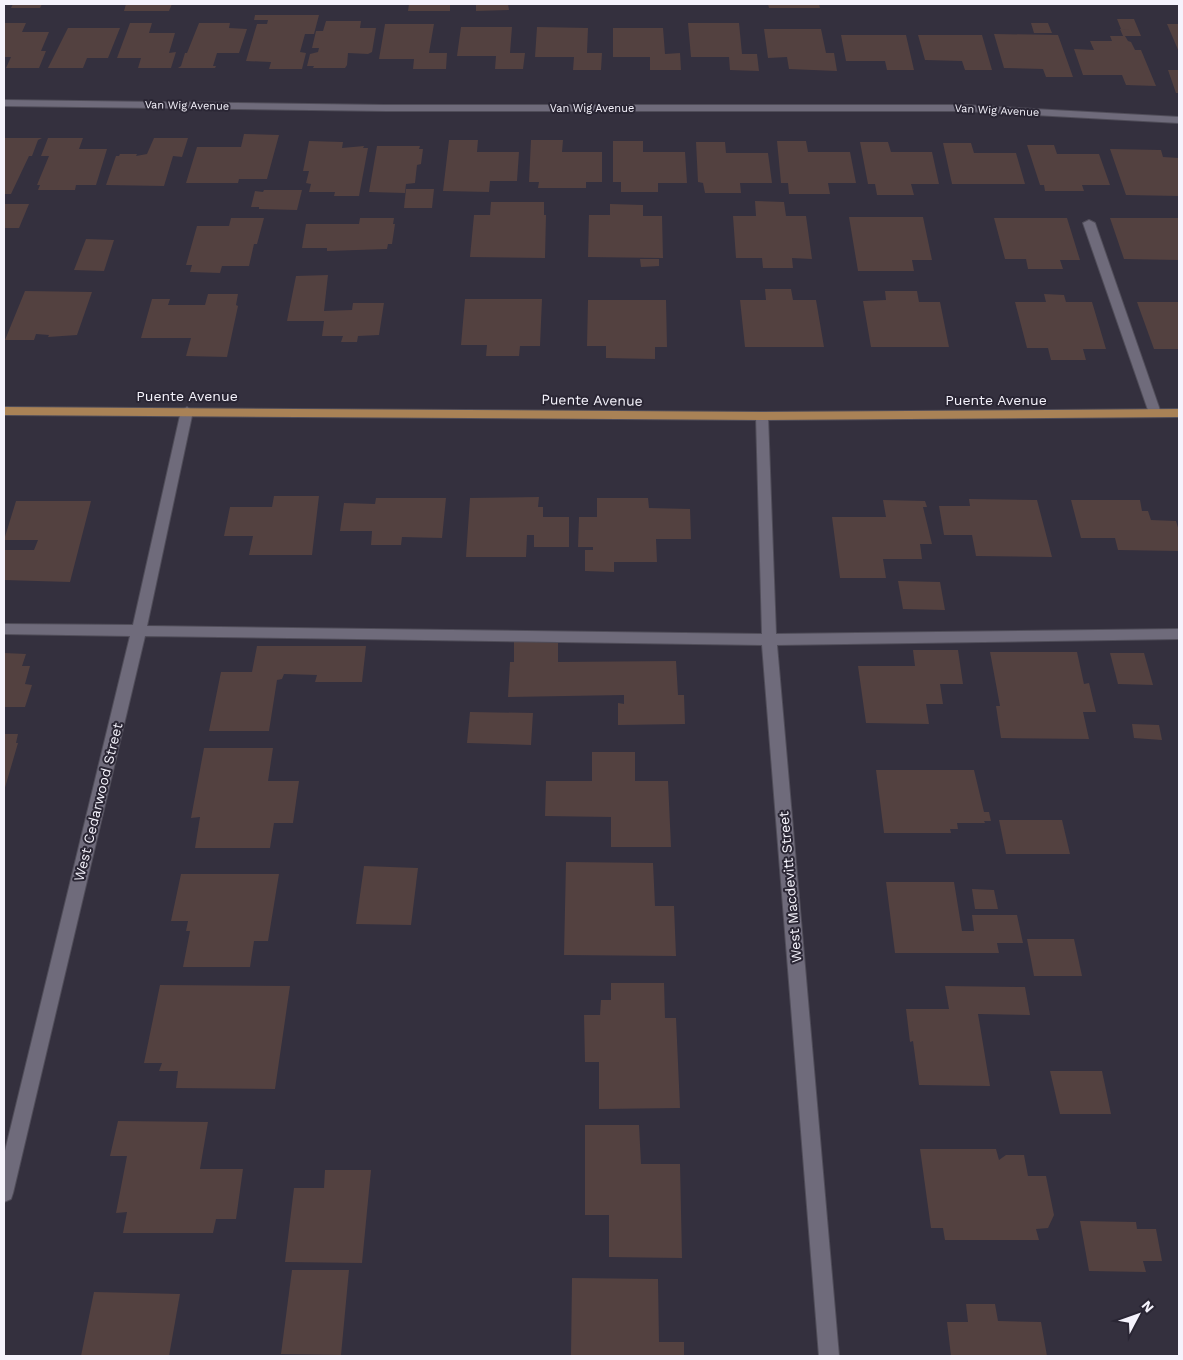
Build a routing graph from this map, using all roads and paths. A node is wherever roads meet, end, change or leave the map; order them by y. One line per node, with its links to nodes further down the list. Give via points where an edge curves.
1 (4, 103): 2 (street, Van Wig Avenue, via 385,108 964,108)
2 (1179, 120)
3 (1089, 223): 6 (street)
4 (4, 411): 5 (main road, Puente Avenue)
5 (187, 411): 8 (main road, Puente Avenue); 10 (street, West Cedarwood Street)
6 (1155, 413): 7 (main road, Puente Avenue); 8 (main road, Puente Avenue)
7 (1179, 413)
8 (762, 416): 12 (street, West Macdevitt Street)
9 (4, 629): 10 (street)
10 (139, 632): 12 (street); 13 (street, West Cedarwood Street)
11 (1179, 634): 12 (street)
12 (769, 640): 14 (street, West Macdevitt Street)
13 (4, 1193)
14 (829, 1356)

